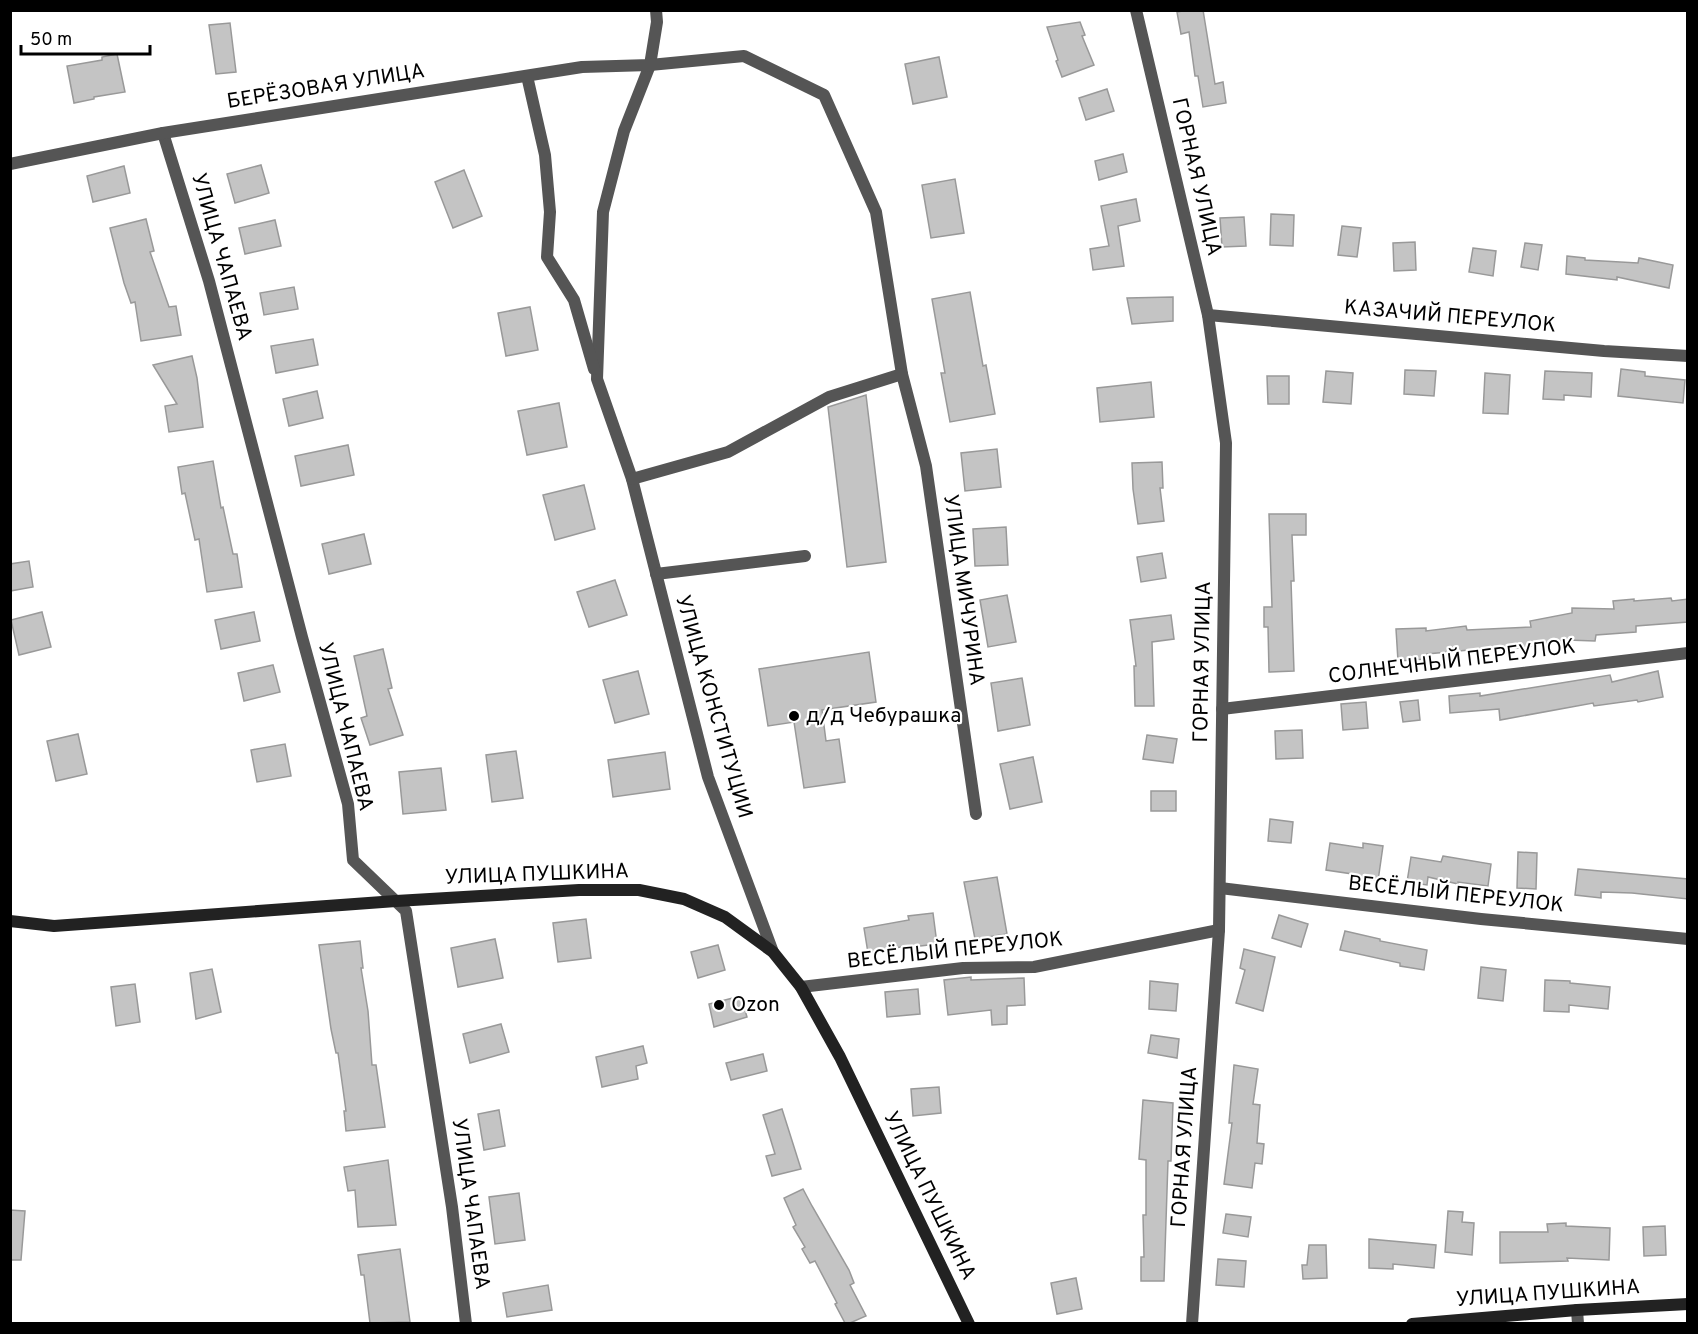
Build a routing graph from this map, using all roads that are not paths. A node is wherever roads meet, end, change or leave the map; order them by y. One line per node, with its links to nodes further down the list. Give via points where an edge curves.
1 (656, 10): 3 (street)
2 (1136, 10): 7 (street, ГОРНАЯ УЛИЦА)
3 (650, 65): 4 (street, БЕРЁЗОВАЯ УЛИЦА, via 582,67); 9 (street, УЛИЦА МИЧУРИНА, via 744,56 824,95 876,212); 10 (street, УЛИЦА КОНСТИТУЦИИ, via 624,131 603,212)
4 (527, 76): 5 (street, БЕРЁЗОВАЯ УЛИЦА); 10 (street, via 545,155 550,212 547,257 574,300)
5 (163, 133): 6 (street, БЕРЁЗОВАЯ УЛИЦА); 18 (street, УЛИЦА ЧАПАЕВА, via 209,281 348,804 353,860)
6 (10, 164)
7 (1208, 315): 8 (street, КАЗАЧИЙ ПЕРЕУЛОК); 15 (street, ГОРНАЯ УЛИЦА, via 1226,443)
8 (1688, 356)
9 (902, 374): 11 (street, via 829,397 728,452); 16 (street, УЛИЦА МИЧУРИНА, via 926,466)
10 (597, 379): 11 (street, УЛИЦА КОНСТИТУЦИИ)
11 (632, 479): 13 (street, УЛИЦА КОНСТИТУЦИИ)
12 (805, 556): 13 (street, УЛИЦА КОНСТИТУЦИИ)
13 (656, 574): 22 (street, УЛИЦА КОНСТИТУЦИИ, via 708,777)
14 (1688, 653): 15 (street, СОЛНЕЧНЫЙ ПЕРЕУЛОК)
15 (1222, 709): 17 (street, ГОРНАЯ УЛИЦА)
16 (976, 814)
17 (1220, 888): 20 (street, ГОРНАЯ УЛИЦА); 21 (street, ВЕСЁЛЫЙ ПЕРЕУЛОК)
18 (396, 901): 19 (main road, УЛИЦА ПУШКИНА, via 54,926); 22 (main road, УЛИЦА ПУШКИНА, via 639,890 684,898 725,917); 26 (street, УЛИЦА ЧАПАЕВА, via 406,911)
19 (10, 921)
20 (1219, 930): 23 (street, ВЕСЁЛЫЙ ПЕРЕУЛОК, via 1034,967 963,968); 28 (street, ГОРНАЯ УЛИЦА)
21 (1688, 939)
22 (773, 952): 23 (main road, УЛИЦА ПУШКИНА)
23 (801, 987): 27 (main road, УЛИЦА ПУШКИНА, via 840,1057)
24 (1688, 1304): 25 (main road, УЛИЦА ПУШКИНА)
25 (1577, 1310): 30 (main road, УЛИЦА ПУШКИНА); 31 (street)
26 (466, 1323)
27 (969, 1323)
28 (1192, 1323)
29 (1412, 1323): 30 (main road, УЛИЦА ПУШКИНА)
30 (1427, 1323)
31 (1578, 1323)

